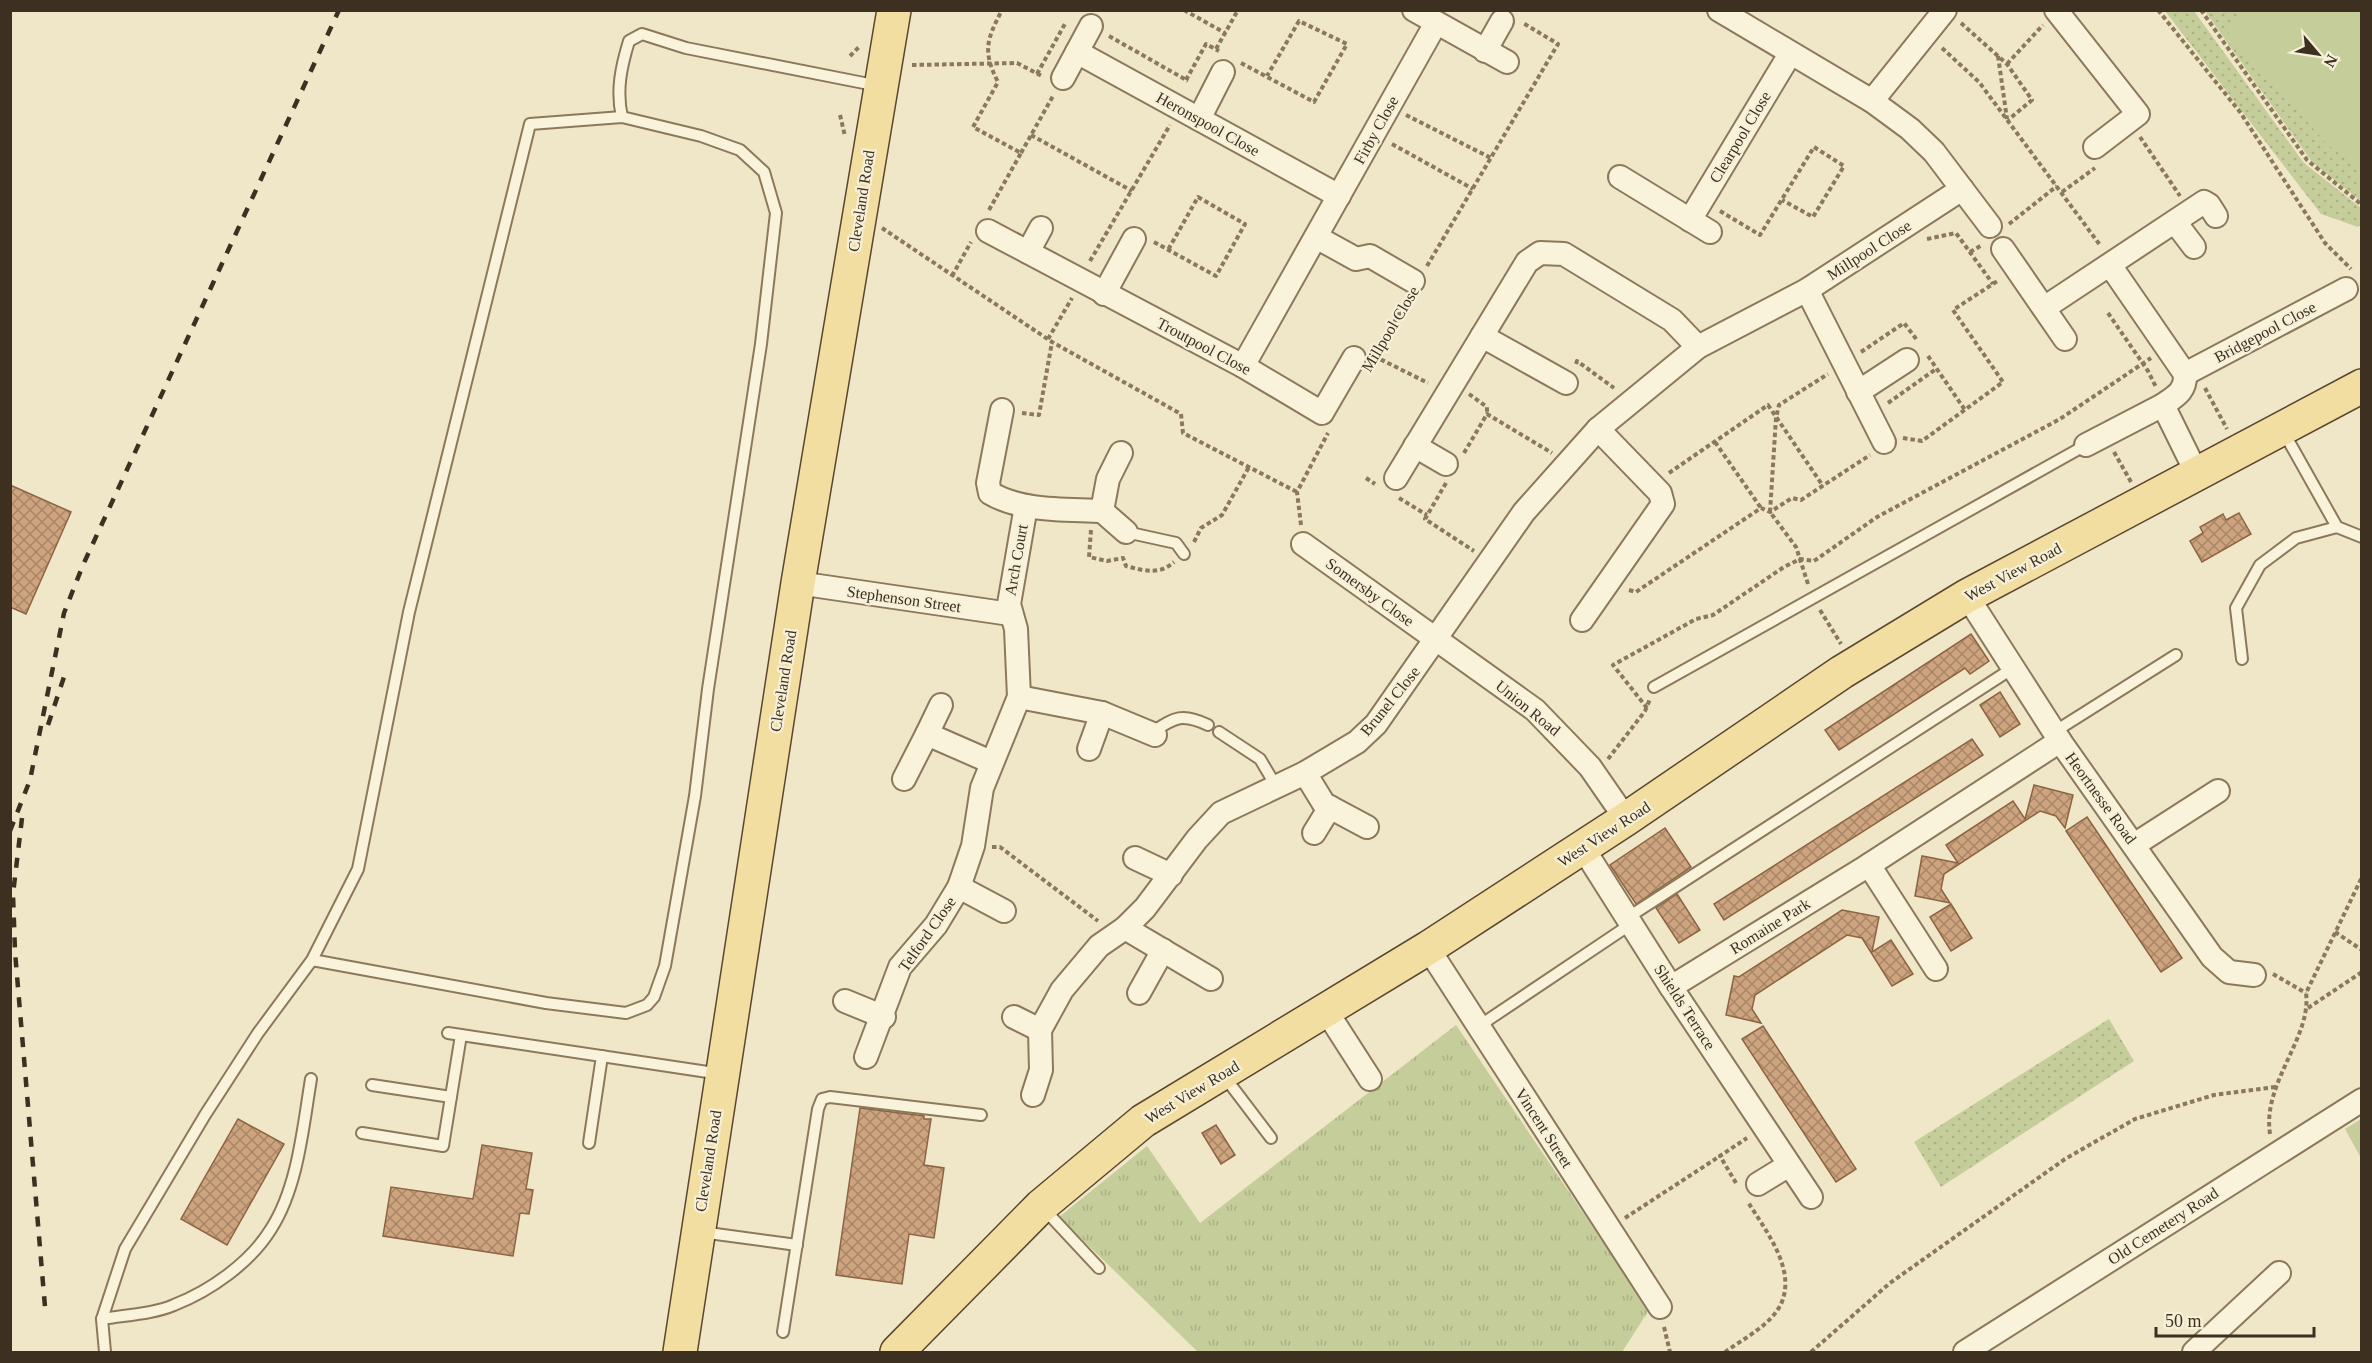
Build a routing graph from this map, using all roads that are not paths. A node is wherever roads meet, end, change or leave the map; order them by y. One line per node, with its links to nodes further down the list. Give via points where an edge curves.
1 (894, 10): 14 (main road, Cleveland Road)
2 (1414, 10): 7 (street)
3 (1719, 10): 11 (street)
4 (2056, 11): 19 (street, via 2138,114)
5 (1950, 14): 16 (street, via 1927,34)
6 (1502, 21): 9 (street)
7 (1436, 23): 9 (street); 22 (street, Firby Close)
8 (1099, 30): 10 (street)
9 (1485, 51): 13 (street)
10 (1077, 52): 15 (street); 17 (street, Heronspool Close)
11 (1790, 54): 16 (street); 25 (street, Clearpool Close)
12 (1229, 62): 17 (street, via 1211,94)
13 (1507, 62)
14 (892, 76): 18 (lane, via 828,78 686,48 642,34 629,41 624,57 617,96); 67 (main road, Cleveland Road)
15 (1060, 81)
16 (1872, 101): 21 (street, via 1934,152)
17 (1189, 114): 22 (street, Heronspool Close)
18 (622, 117): 105 (lane, via 530,124 409,612 358,869); 105 (lane, via 740,150 764,172 776,213 761,344 695,796 665,966 654,997 648,1005 626,1012 546,1003)
19 (2095, 147)
20 (1620, 177): 25 (street)
21 (1962, 189): 36 (street, Millpool Close); 38 (street)
22 (1339, 196): 30 (street, Firby Close)
23 (2183, 216): 24 (street, via 2204,202); 31 (street); 33 (street)
24 (2216, 216)
25 (1690, 220): 28 (street)
26 (983, 228): 32 (street, Troutpool Close)
27 (1041, 228): 32 (street)
28 (1710, 232)
29 (1135, 234): 37 (street)
30 (1316, 237): 34 (street, via 1356,259 1370,256); 44 (street, Firby Close)
31 (2193, 248)
32 (1028, 252): 37 (street, Troutpool Close)
33 (2110, 265): 38 (street); 45 (street, via 2166,347)
34 (1416, 282)
35 (2351, 283): 45 (street, Bridgepool Close)
36 (1807, 290): 41 (street, Millpool Close); 48 (street)
37 (1104, 294): 44 (street, Troutpool Close)
38 (2044, 309): 40 (street)
39 (1482, 336): 41 (street, via 1527,262 1551,251 1564,254 1672,320); 46 (street); 55 (street)
40 (2065, 339)
41 (1698, 346): 52 (street, Millpool Close)
42 (1365, 359): 44 (street, Troutpool Close, via 1322,413)
43 (1907, 360): 48 (street)
44 (1243, 366)
45 (2194, 379): 49 (street)
46 (1566, 383)
47 (2361, 386): 51 (main road, West View Road)
48 (1858, 392): 53 (street)
49 (2163, 405): 54 (street); 58 (street)
50 (1002, 410): 60 (street, Arch Court, via 988,483 990,492)
51 (2282, 428): 58 (main road, West View Road); 62 (lane)
52 (1598, 429): 70 (street, via 1660,493 1663,504); 71 (street, Millpool Close, via 1524,512)
53 (1884, 442)
54 (2086, 445): 75 (lane)
55 (1415, 446): 57 (street); 59 (street)
56 (1121, 453): 61 (street, via 1108,479)
57 (1451, 468)
58 (2198, 474): 68 (main road, West View Road)
59 (1396, 478)
60 (1026, 506): 61 (street, Arch Court); 69 (street, Arch Court)
61 (1102, 511): 63 (street)
62 (2337, 527): 65 (lane); 73 (lane, via 2296,538 2260,566 2236,608)
63 (1126, 532): 66 (lane, via 1176,543)
64 (1304, 536): 71 (street, Somersby Close)
65 (2361, 537)
66 (1184, 554)
67 (798, 583): 69 (street, Stephenson Street); 122 (main road, Cleveland Road)
68 (1967, 596): 74 (street, Heortnesse Road); 91 (main road, West View Road, via 1854,665)
69 (1010, 614): 76 (street, Telford Close, via 1016,628)
70 (1582, 620)
71 (1437, 640): 86 (street, Brunel Close, via 1376,724 1357,742); 91 (street, Union Road, via 1535,710 1593,770)
72 (2176, 655): 83 (lane)
73 (2242, 659)
74 (2013, 668): 83 (street, Heortnesse Road); 101 (lane)
75 (1654, 687)
76 (1019, 697): 78 (street); 85 (street, Telford Close)
77 (941, 705): 81 (street)
78 (1102, 713): 82 (street); 84 (street)
79 (1208, 725): 82 (lane, via 1192,717 1174,718)
80 (1219, 732): 88 (lane, via 1260,759)
81 (927, 734): 85 (street); 87 (street)
82 (1152, 734)
83 (2057, 736): 94 (street, Heortnesse Road); 97 (street, Romaine Park)
84 (1089, 749)
85 (991, 762): 99 (street, Telford Close)
86 (1305, 773): 88 (street, Brunel Close); 90 (street, via 1317,795)
87 (904, 779)
88 (1276, 786): 98 (street, Brunel Close, via 1221,813)
89 (2218, 791): 94 (street)
90 (1330, 807): 92 (street); 93 (street)
91 (1626, 819): 95 (main road, West View Road)
92 (1367, 827)
93 (1314, 833)
94 (2134, 844): 107 (street, Heortnesse Road, via 2212,957 2229,972)
95 (1583, 848): 101 (street, Shields Terrace); 103 (main road, West View Road)
96 (1135, 858): 98 (street)
97 (1869, 865): 106 (street); 109 (street, Romaine Park)
98 (1171, 875): 102 (street, Brunel Close)
99 (960, 887): 100 (street, Telford Close); 113 (street, Telford Close, via 936,925 900,967)
100 (1004, 911)
101 (1629, 921): 109 (street, Shields Terrace); 115 (lane)
102 (1125, 927): 104 (street); 116 (street, Brunel Close, via 1099,946 1080,968 1062,990)
103 (1428, 948): 112 (main road, West View Road); 115 (street, Vincent Street)
104 (1164, 951): 108 (street); 110 (street)
105 (312, 960): 142 (lane, via 258,1033 125,1249)
106 (1936, 969)
107 (2254, 975)
108 (1211, 979)
109 (1671, 987): 133 (street, Shields Terrace)
110 (1139, 993)
111 (845, 1001): 113 (street)
112 (1327, 1012): 121 (main road, West View Road); 124 (street)
113 (884, 1017): 120 (street, Telford Close)
114 (1014, 1017): 116 (street)
115 (1479, 1026): 141 (street, Vincent Street)
116 (1040, 1030): 126 (street, via 1041,1070)
117 (448, 1033): 118 (lane)
118 (461, 1035): 119 (lane); 127 (lane)
119 (602, 1056): 122 (lane); 132 (lane)
120 (867, 1058)
121 (1222, 1072): 131 (lane); 136 (main road, West View Road, via 1143,1121)
122 (722, 1074): 137 (main road, Cleveland Road)
123 (311, 1079): 142 (lane, via 290,1185 271,1229 259,1244 224,1278 173,1306)
124 (1370, 1079)
125 (372, 1085): 127 (lane)
126 (1033, 1095)
127 (451, 1097): 130 (lane, via 443,1146)
128 (2361, 1100): 147 (street, Old Cemetery Road)
129 (981, 1115): 138 (lane, via 822,1099)
130 (362, 1133)
131 (1272, 1138)
132 (590, 1143)
133 (1789, 1165): 134 (street); 135 (street, Shields Terrace)
134 (1747, 1189)
135 (1811, 1197)
136 (1041, 1206): 139 (lane); 146 (main road, West View Road)
137 (697, 1231): 138 (lane); 145 (main road, Cleveland Road)
138 (797, 1245): 143 (lane)
139 (1099, 1268)
140 (2279, 1273): 148 (street)
141 (1660, 1307)
142 (102, 1319): 144 (lane)
143 (783, 1332)
144 (105, 1353)
145 (680, 1353)
146 (897, 1353)
147 (1965, 1353)
148 (2194, 1353)

